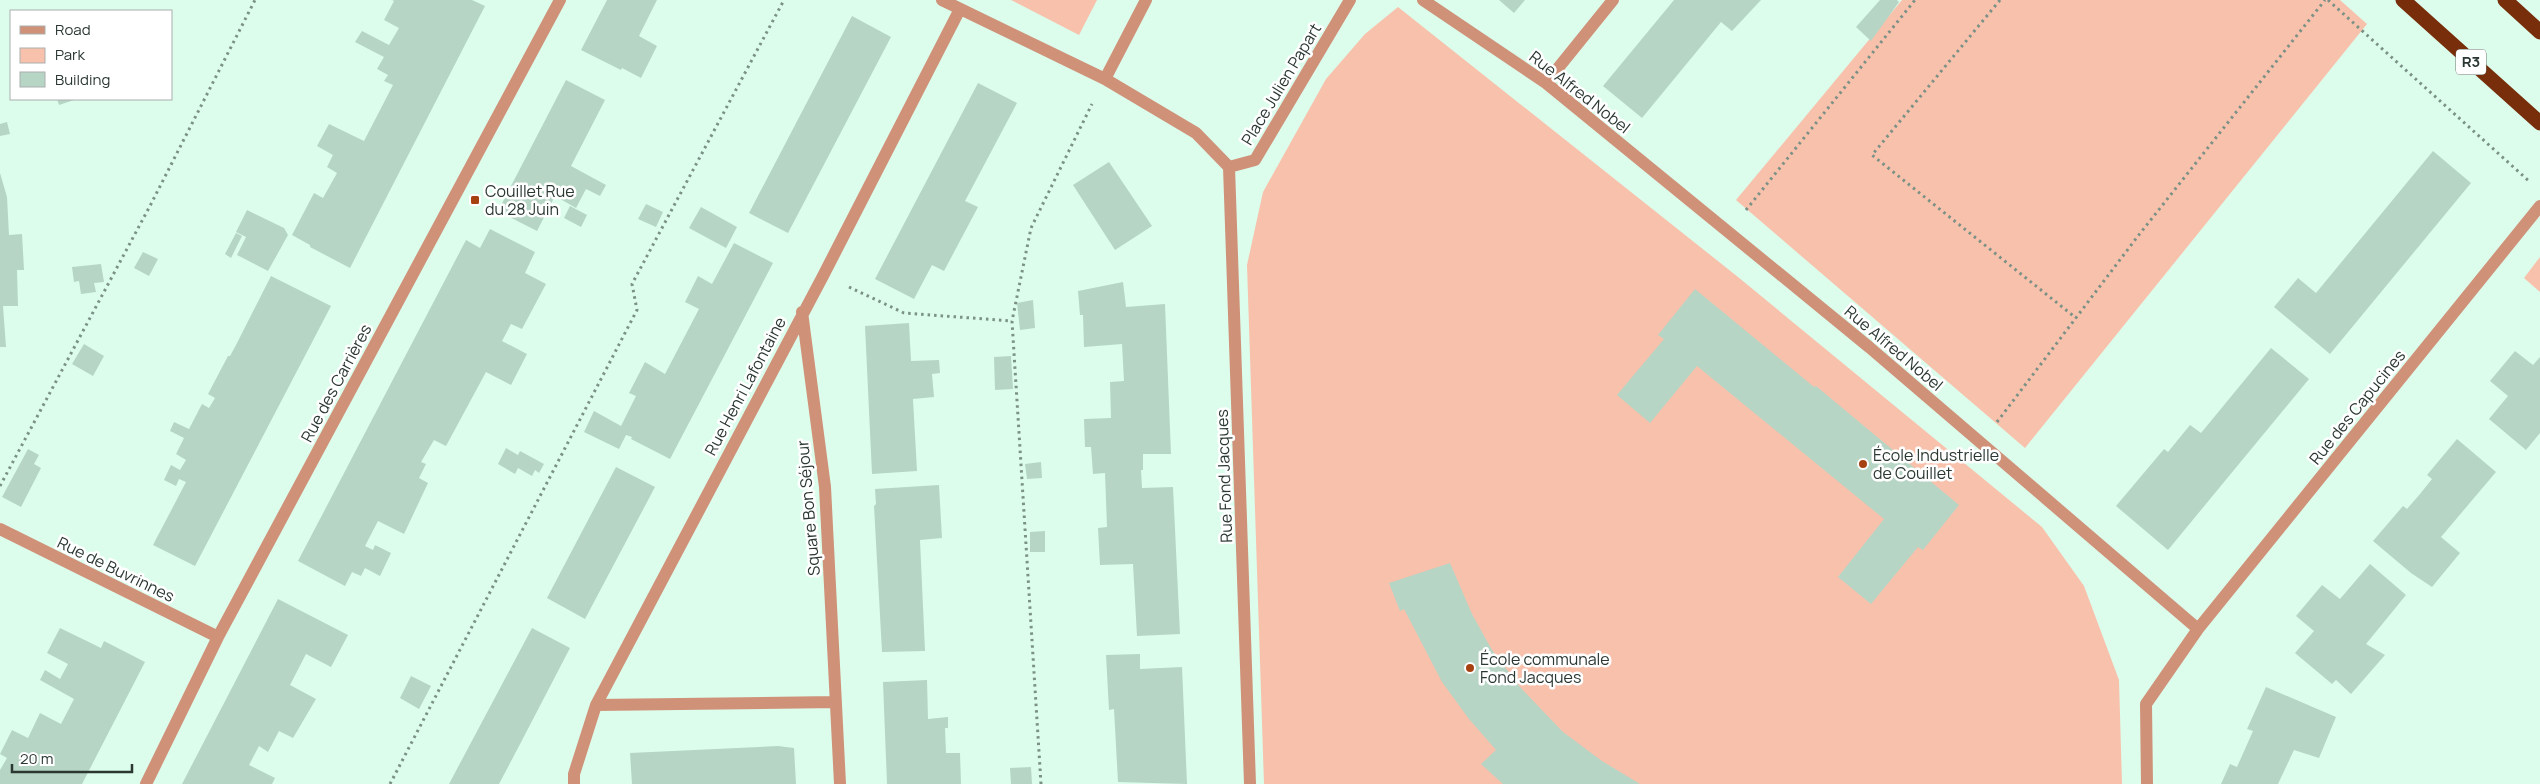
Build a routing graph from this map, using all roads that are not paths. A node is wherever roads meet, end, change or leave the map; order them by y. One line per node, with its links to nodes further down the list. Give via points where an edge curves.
1 (560, 0): 19 (street, Rue des Carrières)
2 (942, 0): 9 (street)
3 (1146, 0): 11 (street)
4 (1350, 0): 14 (street, Place Julien Papart, via 1255,160)
5 (1423, 0): 12 (street, Rue Alfred Nobel)
6 (1613, 0): 12 (street)
7 (2403, 0): 13 (highway, R3)
8 (2505, 0): 10 (highway)
9 (960, 9): 11 (street); 16 (street, Rue Henri Lafontaine)
10 (2540, 32)
11 (1105, 79): 14 (street, via 1196,133)
12 (1546, 83): 18 (street, Rue Alfred Nobel, via 1729,232)
13 (2540, 123)
14 (1229, 167): 25 (street, Rue Fond Jacques)
15 (2540, 206): 18 (street, Rue des Capucines)
16 (802, 312): 20 (street, Square Bon Séjour, via 825,487); 21 (street, Rue Henri Lafontaine)
17 (0, 529): 19 (street, Rue de Buvrinnes)
18 (2198, 629): 26 (street, via 2146,704)
19 (218, 637): 22 (street, Rue des Carrières)
20 (836, 702): 21 (street); 24 (street, Square Bon Séjour)
21 (596, 705): 23 (street, Rue Henri Lafontaine, via 574,774)
22 (146, 784)
23 (574, 784)
24 (840, 784)
25 (1250, 784)
26 (2147, 784)

